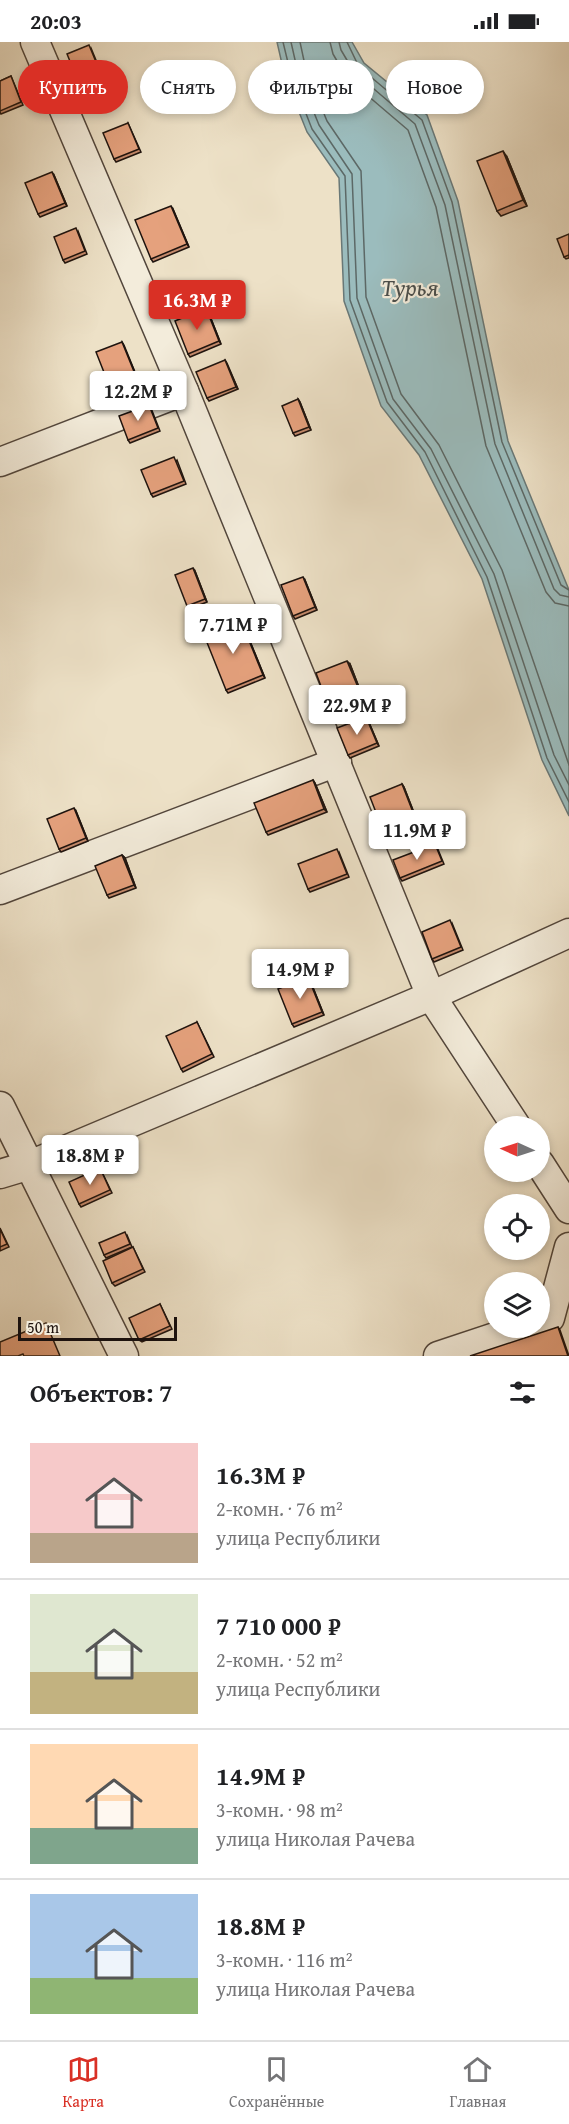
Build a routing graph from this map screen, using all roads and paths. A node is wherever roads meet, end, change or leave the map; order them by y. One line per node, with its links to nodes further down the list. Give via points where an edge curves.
1 (35, 42): 2 (street)
2 (184, 391): 3 (street); 4 (street)
3 (0, 462)
4 (337, 762): 5 (street); 7 (street)
5 (0, 890)
6 (569, 933): 7 (street)
7 (431, 996): 9 (street); 10 (street)
8 (0, 1106): 10 (street)
9 (509, 1116)
10 (30, 1165): 11 (street); 17 (street)
11 (0, 1174)
12 (550, 1180): 13 (street)
13 (569, 1209)
14 (569, 1247): 15 (street)
15 (550, 1318)
16 (492, 1338): 18 (street)
17 (124, 1356)
18 (438, 1356)

